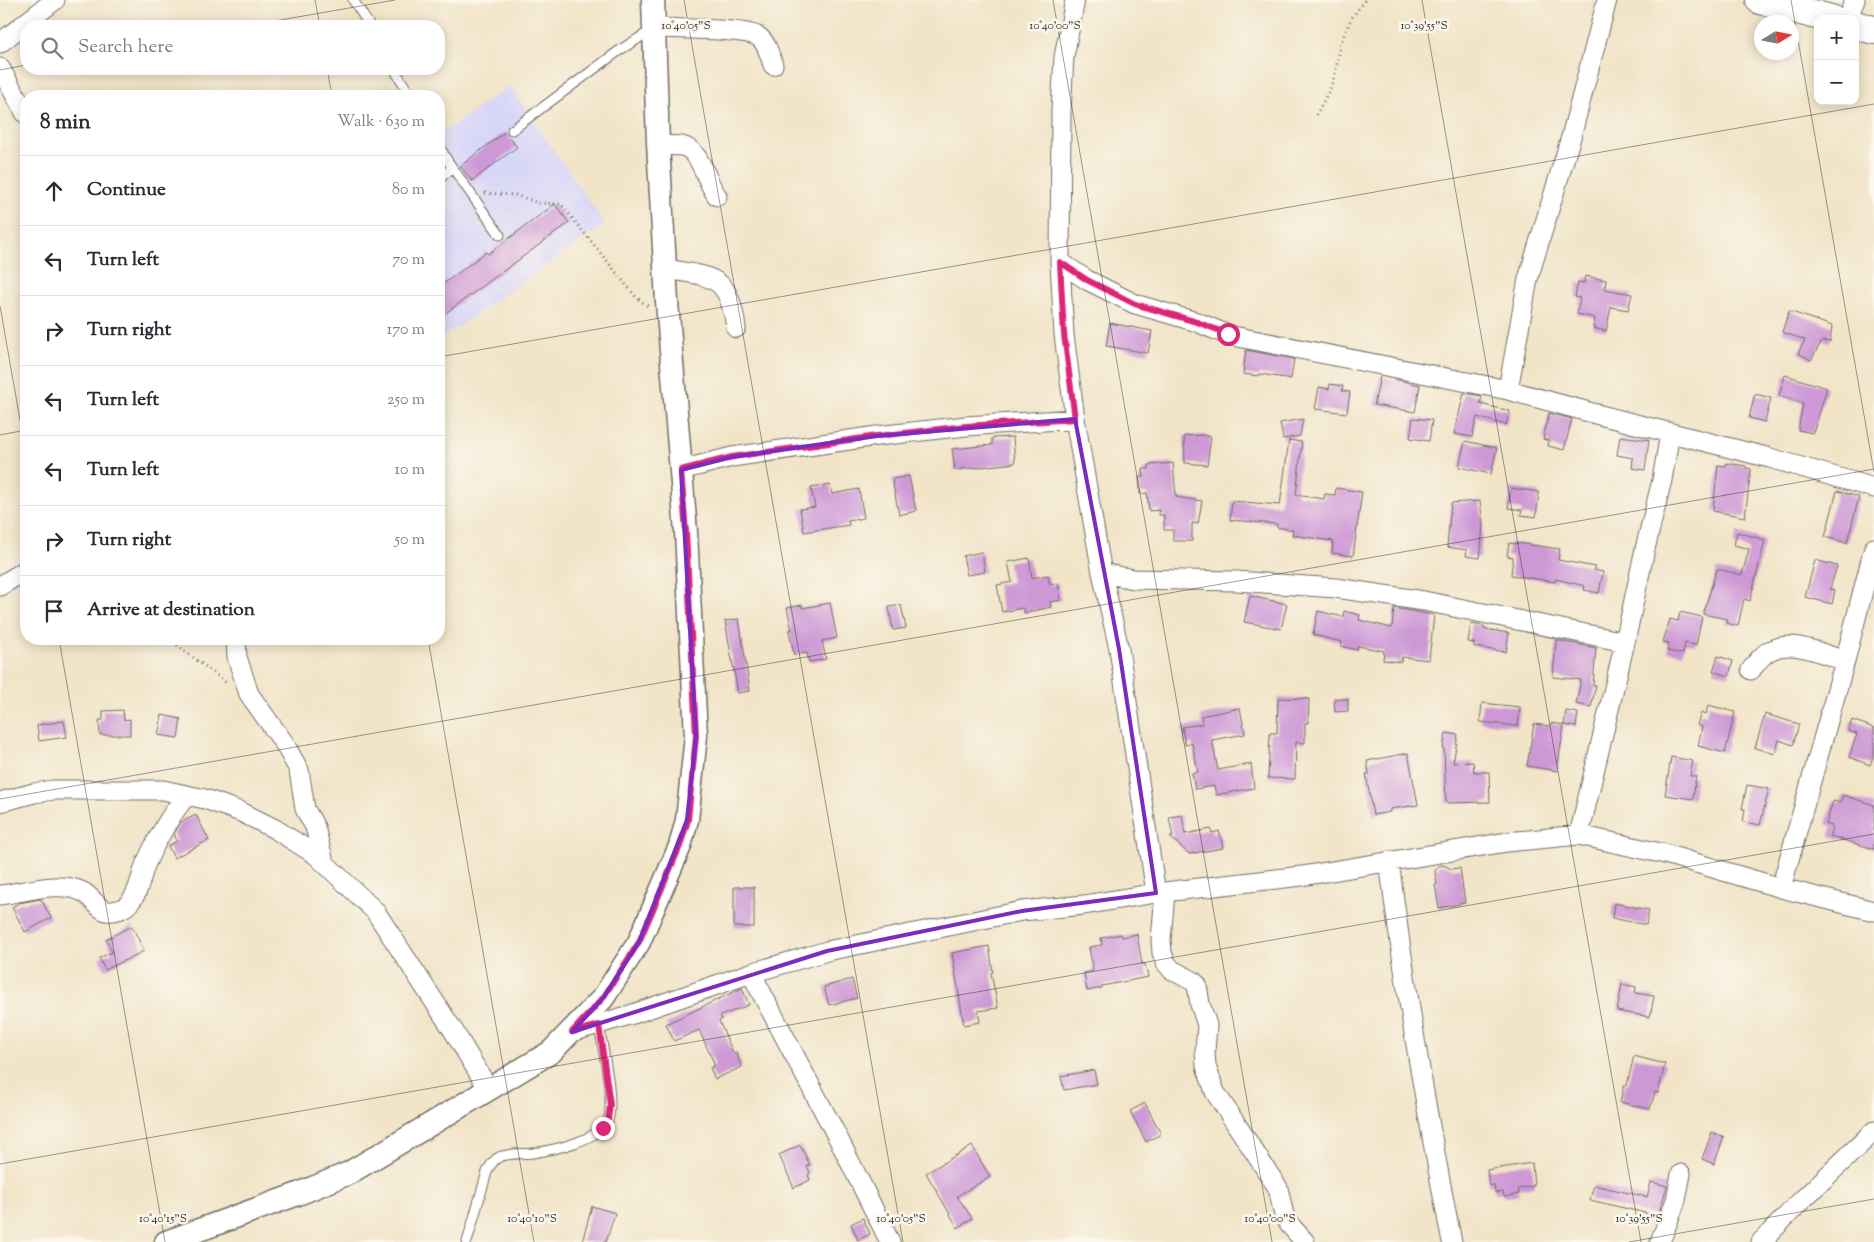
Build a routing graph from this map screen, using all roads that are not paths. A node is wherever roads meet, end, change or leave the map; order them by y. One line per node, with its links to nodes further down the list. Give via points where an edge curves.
1 (55, 0): 10 (street)
2 (353, 0): 11 (lane)
3 (653, 0): 14 (street)
4 (1075, 0): 29 (street, via 1064,57)
5 (1606, 0): 32 (street, via 1571,137 1528,279)
6 (1760, 0): 8 (highway)
7 (1855, 0): 9 (street)
8 (1816, 15)
9 (1849, 15)
10 (29, 20)
11 (366, 20)
12 (1859, 26): 15 (highway)
13 (20, 27): 16 (street)
14 (654, 28): 17 (street, via 742,31 759,37); 22 (lane); 23 (street)
15 (1874, 30)
16 (0, 43)
17 (773, 64)
18 (0, 68): 21 (street)
19 (398, 75): 20 (lane)
20 (407, 90)
21 (20, 103)
22 (512, 130)
23 (658, 146): 27 (street, via 683,146 692,151); 30 (street)
24 (445, 156): 25 (lane)
25 (452, 168): 26 (lane); 28 (lane)
26 (445, 174)
27 (717, 196)
28 (500, 235)
29 (1060, 262): 32 (street, via 1087,280 1135,304 1228,334); 33 (street, via 1064,334)
30 (665, 269): 31 (street, via 695,274 720,283 733,306); 35 (street)
31 (736, 328)
32 (1508, 390): 34 (street)
33 (1075, 419): 35 (street, via 877,436 732,457); 38 (street)
34 (1670, 433): 36 (street); 41 (street)
35 (681, 470): 56 (street, via 696,736 688,820 639,942 603,998)
36 (1874, 488)
37 (1874, 548): 43 (street)
38 (1102, 573): 41 (street, via 1134,579 1236,581 1336,588 1424,601); 51 (street, via 1119,649)
39 (20, 574): 40 (street)
40 (0, 586)
41 (1625, 642): 47 (street)
42 (236, 645): 49 (street, via 236,657 249,694 299,770 305,809 315,827)
43 (1845, 661): 44 (street, via 1785,646 1762,656); 50 (street)
44 (1751, 670)
45 (187, 795): 46 (street, via 163,790 53,790); 49 (street, via 205,798 276,829); 52 (street, via 172,813 153,849 130,904 119,910 101,909 92,898 70,887)
46 (0, 802)
47 (1578, 834): 48 (street); 50 (street, via 1665,854)
48 (1389, 861): 51 (street, via 1302,876); 64 (street, via 1422,1085)
49 (324, 862): 57 (street, via 375,911 454,1030)
50 (1781, 888): 53 (street)
51 (1160, 893): 54 (street, via 1013,913 827,951); 63 (street, via 1162,953 1172,970 1196,985 1207,1025 1206,1066 1215,1092 1278,1188 1288,1224)
52 (0, 895)
53 (1874, 911)
54 (750, 973): 55 (street); 62 (street)
55 (599, 1025): 56 (street); 61 (lane, via 610,1105 603,1128 563,1147 500,1157 493,1161)
56 (572, 1032): 57 (street, via 551,1052)
57 (489, 1090): 60 (street, via 349,1173)
58 (1874, 1131): 66 (street)
59 (1681, 1174): 65 (street, via 1676,1200)
60 (166, 1242)
61 (467, 1242)
62 (890, 1242)
63 (1305, 1242)
64 (1452, 1242)
65 (1660, 1242)
66 (1761, 1242)

